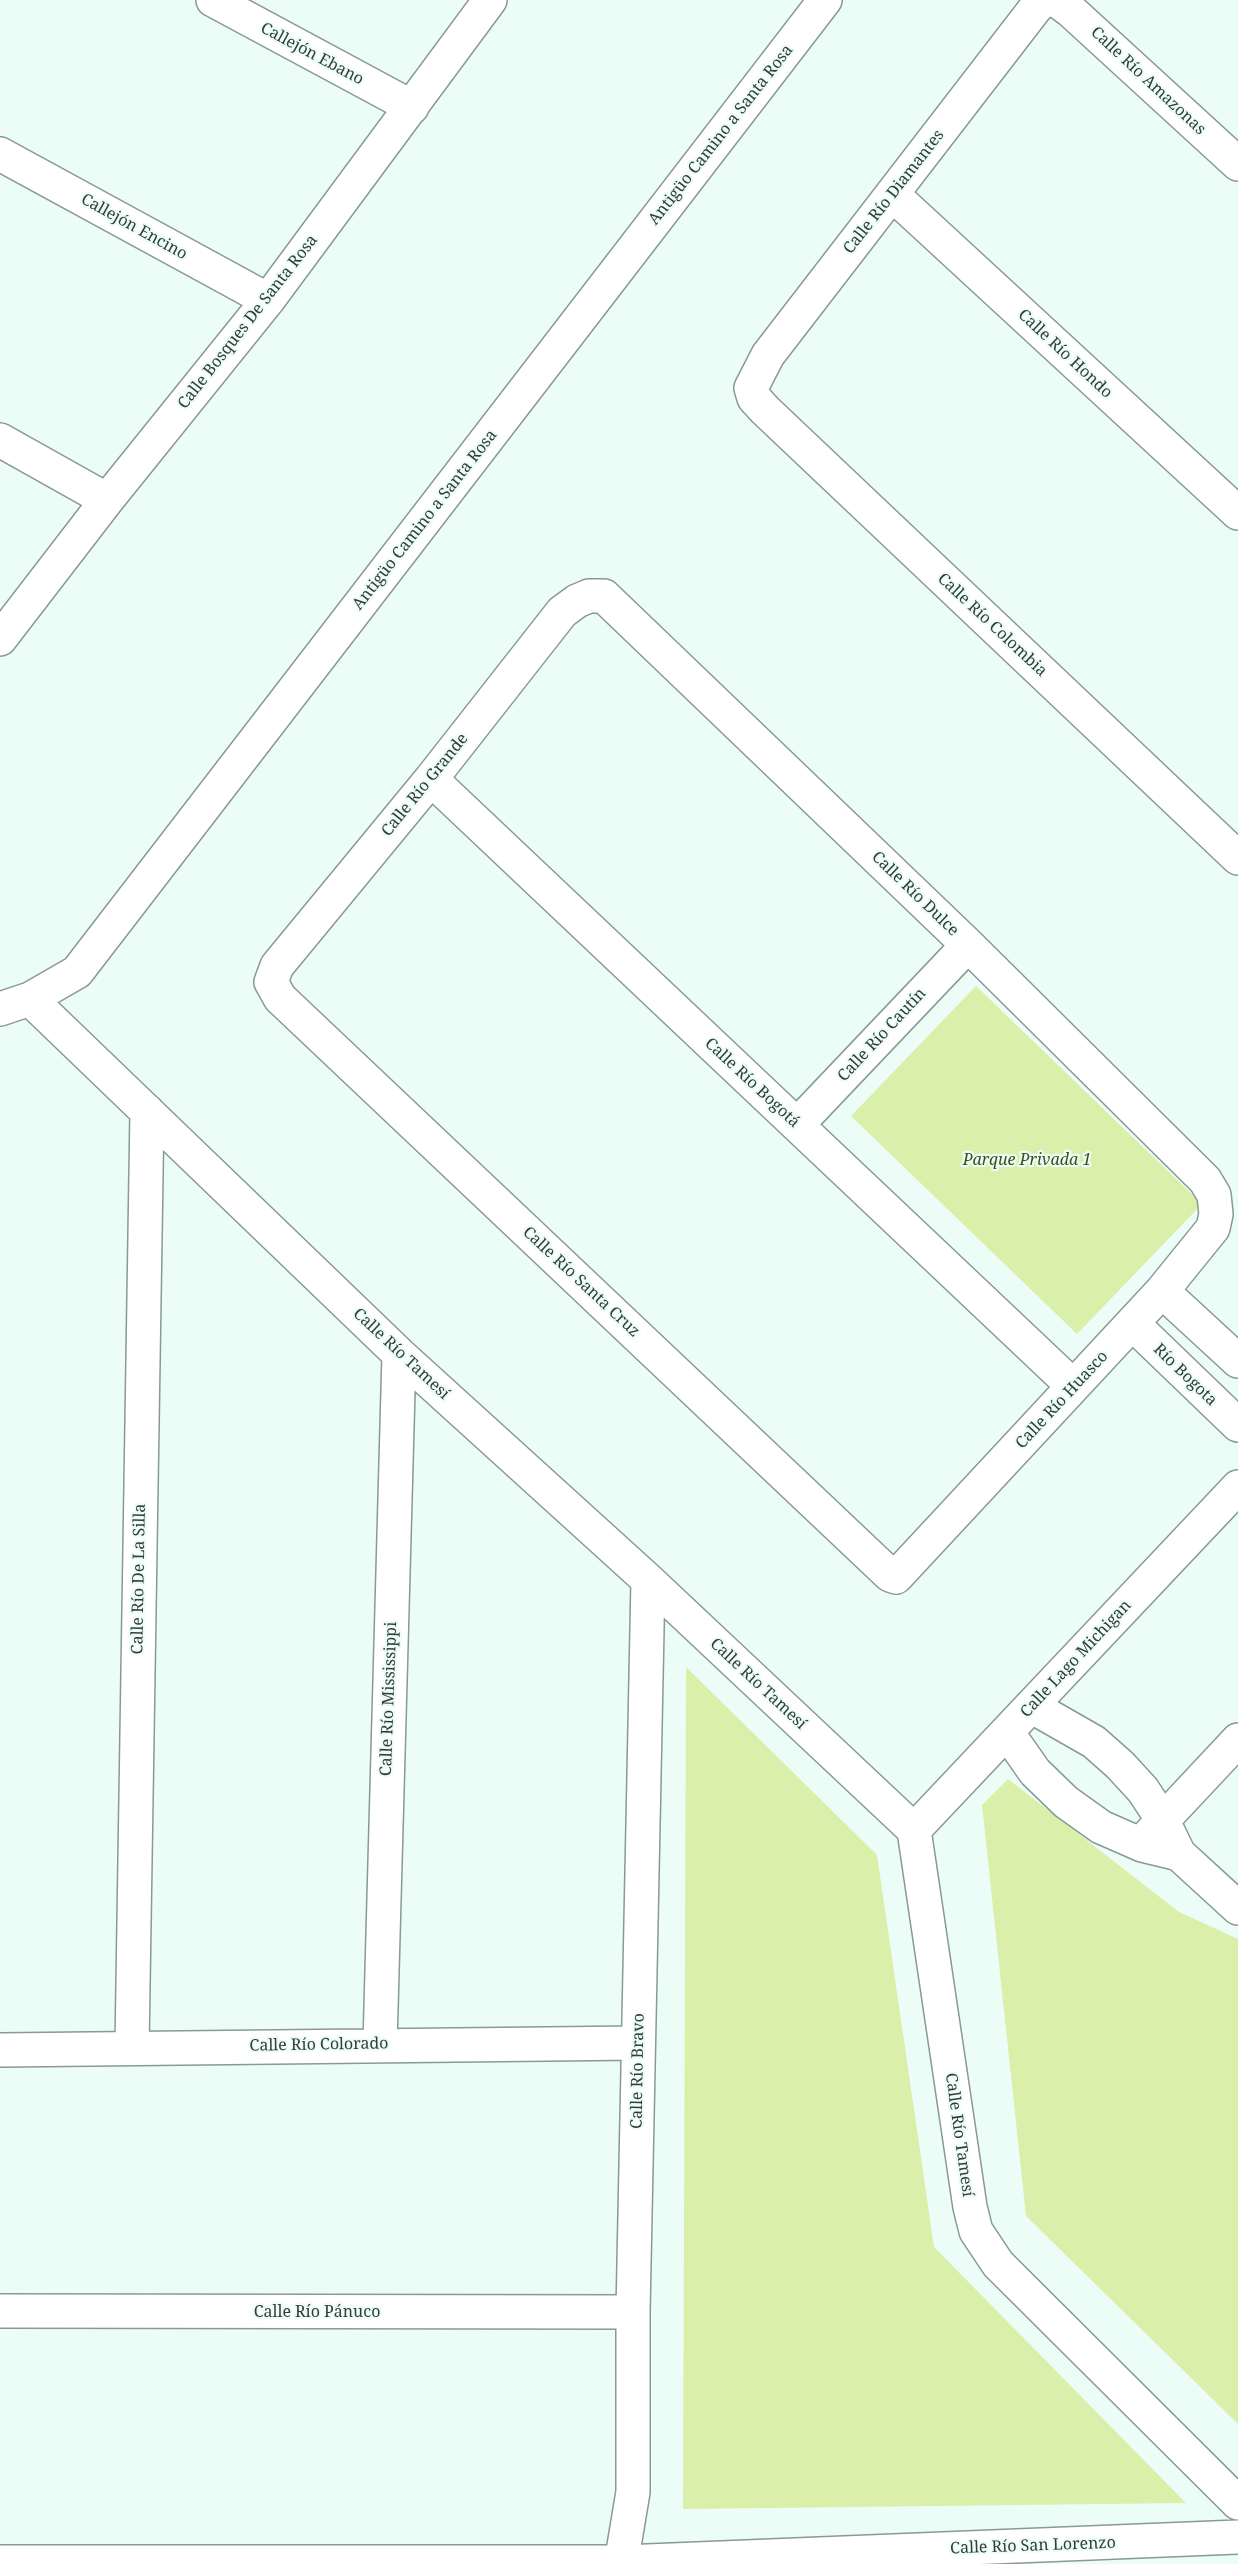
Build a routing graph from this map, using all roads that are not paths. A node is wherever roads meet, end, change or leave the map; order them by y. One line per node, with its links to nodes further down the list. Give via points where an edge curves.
1 (213, 0): 6 (street, Callejón Ebano)
2 (490, 0): 6 (street, Calle Bosques De Santa Rosa)
3 (825, 0): 21 (street, Antigüo Camino a Santa Rosa, via 77,972)
4 (1045, 0): 9 (street, Calle Río Diamantes)
5 (1056, 0): 8 (street, Calle Río Amazonas)
6 (412, 107): 10 (street, Calle Bosques De Santa Rosa)
7 (0, 154): 10 (street, Callejón Encino)
8 (1238, 164)
9 (892, 194): 11 (street, Calle Río Diamantes, via 768,355); 14 (street, Calle Río Hondo)
10 (268, 300): 13 (street, Calle Bosques De Santa Rosa)
11 (751, 388): 18 (street, Calle Río Colombia, via 765,410)
12 (0, 440): 13 (street)
13 (107, 500): 16 (street, Calle Bosques De Santa Rosa)
14 (1238, 513)
15 (589, 596): 17 (street, Calle Río Grande, via 562,612); 19 (street, Calle Río Dulce, via 604,596)
16 (0, 639)
17 (431, 779): 20 (street, Calle Río Grande, via 277,966); 24 (street, Calle Río Bogotá)
18 (1238, 858)
19 (968, 945): 24 (street, Calle Río Cautín); 25 (street, Calle Río Dulce, via 1205,1180 1214,1195)
20 (271, 982): 33 (street, Calle Río Santa Cruz, via 280,998)
21 (30, 999): 22 (street, Antigüo Camino a Santa Rosa); 23 (street, Calle Río Tamesí)
22 (0, 1009)
23 (147, 1111): 28 (street, Calle Río Tamesí); 45 (street, Calle Río De La Silla)
24 (797, 1125): 30 (street, Calle Río Bogotá)
25 (1216, 1214): 26 (street, Calle Río Huasco, via 1213,1228)
26 (1162, 1291): 27 (street, Calle Río Huasco); 29 (street)
27 (1133, 1324): 30 (street, Calle Río Huasco); 31 (street, Río Bogota)
28 (399, 1354): 34 (street, Calle Río Tamesí); 44 (street, Calle Río Mississippi)
29 (1238, 1361)
30 (1073, 1386): 33 (street, Calle Río Huasco)
31 (1238, 1425)
32 (1238, 1487): 35 (street, Calle Lago Michigan)
33 (896, 1577)
34 (648, 1580): 39 (street, Calle Río Tamesí); 43 (street, Calle Río Bravo)
35 (1031, 1707): 36 (street, Calle Lago Michigan); 38 (street, via 1094,1742 1143,1790)
36 (1006, 1732): 39 (street, Calle Lago Michigan); 40 (street, via 1035,1772 1066,1802 1101,1827)
37 (1238, 1740): 38 (street)
38 (1162, 1819): 40 (street); 41 (street)
39 (914, 1830): 49 (street, Calle Río Tamesí, via 976,2232 998,2264)
40 (1142, 1845): 41 (street)
41 (1179, 1854): 42 (street)
42 (1238, 1908)
43 (638, 2043): 44 (street, Calle Río Colorado); 48 (street, Calle Río Bravo)
44 (380, 2044): 45 (street, Calle Río Colorado)
45 (132, 2047): 46 (street, Calle Río Colorado)
46 (0, 2050)
47 (0, 2311): 48 (street, Calle Río Pánuco)
48 (633, 2312): 52 (street, Calle Río Bravo, via 633,2492)
49 (1238, 2504)
50 (1238, 2537): 52 (street, Calle Río San Lorenzo)
51 (0, 2562): 52 (street, Calle Río San Lorenzo)
52 (622, 2563)

